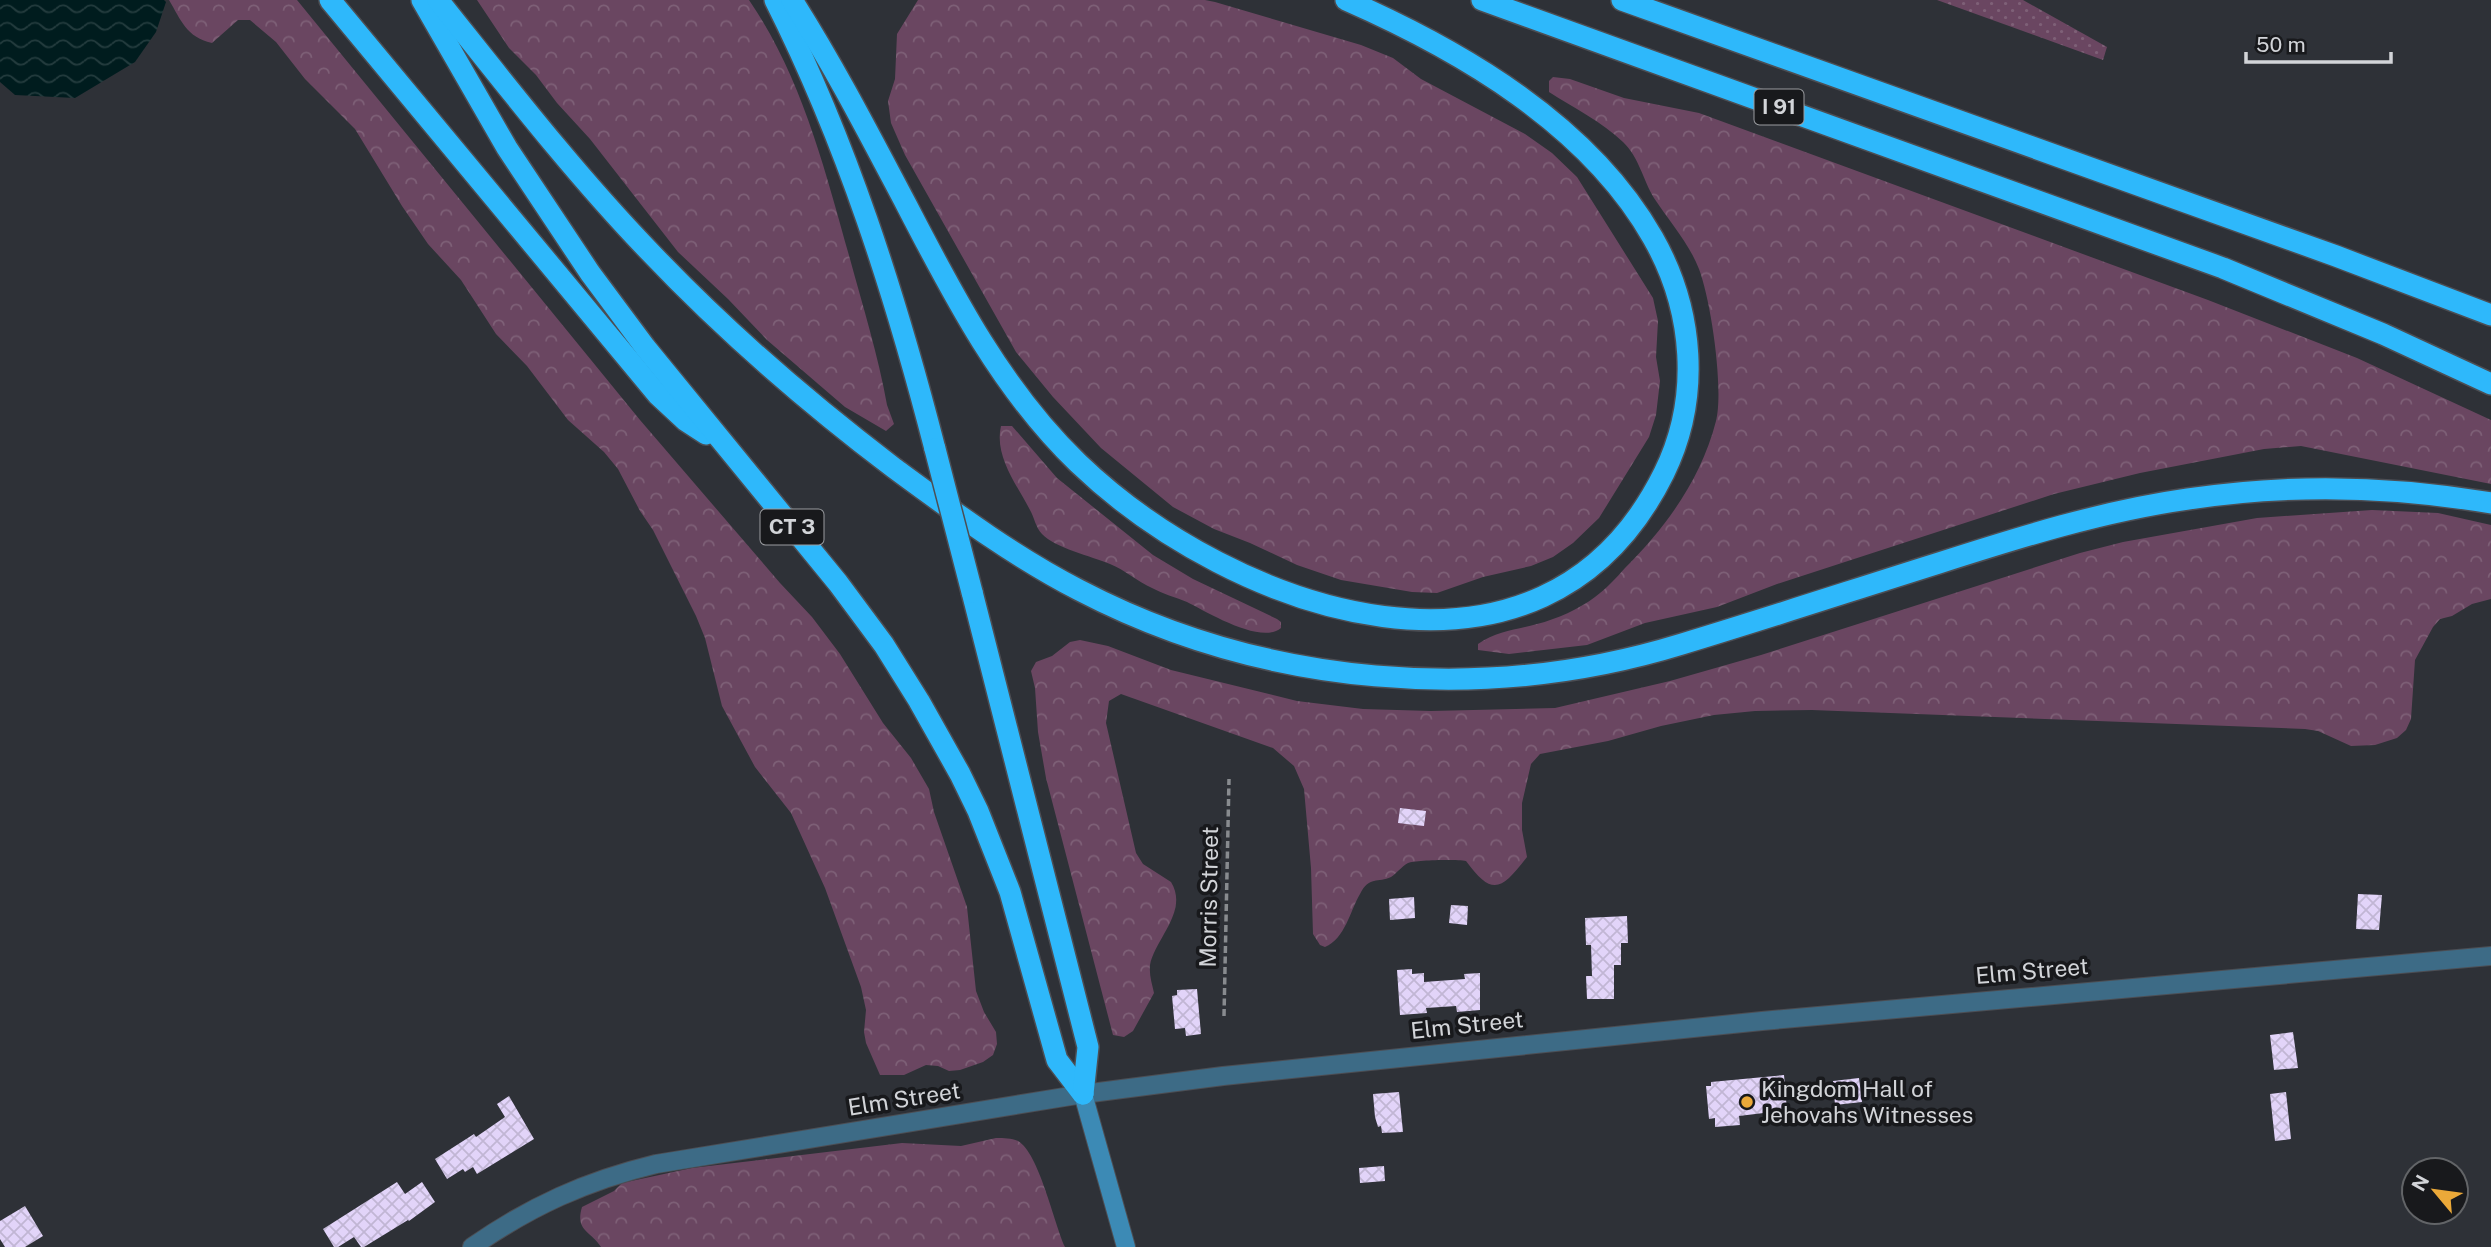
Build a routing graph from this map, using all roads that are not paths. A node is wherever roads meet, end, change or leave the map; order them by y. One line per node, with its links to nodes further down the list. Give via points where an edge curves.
1 (330, 0): 11 (highway, via 658,395 686,421)
2 (422, 0): 11 (highway, CT 3, via 565,238)
3 (438, 0): 12 (highway, via 572,166 649,251 734,335 862,443 998,542 1084,593 1171,630 1269,659 1416,679 1563,671 1676,646 2010,540 2149,505 2290,490 2408,493)
4 (775, 0): 14 (highway, CT 3, bridge, via 857,188 936,449 1088,1047)
5 (792, 0): 6 (highway, via 978,336 1029,410 1093,477 1139,515 1189,547 1298,598 1404,620 1450,620 1492,613 1540,597 1581,573 1616,543 1649,500 1674,451 1686,402 1688,356 1683,315 1667,266 1647,229 1618,187 1574,142 1467,61)
6 (1346, 0)
7 (1482, 0): 10 (highway, I 91, via 2198,258 2334,312)
8 (1622, 0): 9 (highway, I 91)
9 (2491, 315)
10 (2491, 384)
11 (721, 442): 14 (highway, CT 3, via 856,607 941,738 978,811 1010,892 1057,1060)
12 (2491, 503)
13 (2491, 956): 14 (street, Elm Street, via 1503,1046)
14 (1083, 1094): 15 (street, Elm Street, via 620,1173 557,1198); 16 (main road, CT 3)
15 (472, 1247)
16 (1126, 1247)

